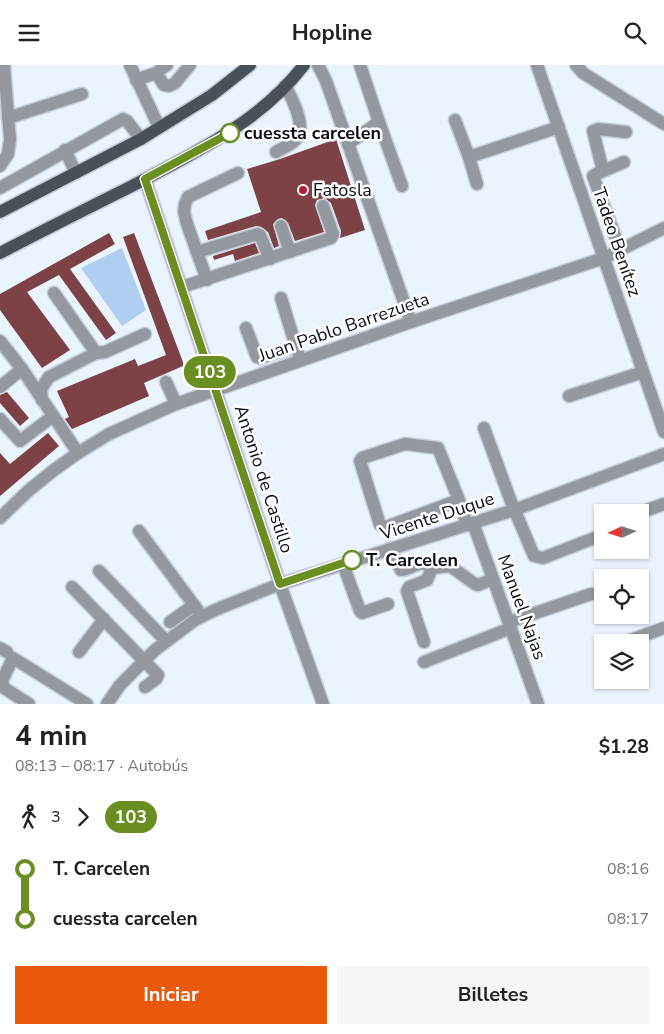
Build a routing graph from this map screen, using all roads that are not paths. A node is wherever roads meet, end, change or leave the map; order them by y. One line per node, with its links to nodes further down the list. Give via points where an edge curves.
1 (4, 65): 16 (street)
2 (130, 65): 12 (street)
3 (190, 65): 11 (street, via 169,86 164,85)
4 (237, 65): 15 (main road)
5 (250, 65): 15 (main road)
6 (304, 65): 13 (main road)
7 (318, 65): 24 (street)
8 (360, 65): 18 (street)
9 (537, 65): 21 (street, Tadeo Benítez)
10 (576, 65): 19 (street, via 582,73)
11 (161, 69): 12 (street)
12 (136, 80): 20 (street)
13 (285, 86): 26 (street, via 298,113 298,135 296,140); 33 (main road, via 272,101 230,133)
14 (82, 94): 16 (street)
15 (212, 95): 20 (main road)
16 (8, 118): 29 (street, via 8,154)
17 (455, 120): 27 (street)
18 (380, 122): 24 (street); 36 (street)
19 (664, 124)
20 (159, 127): 23 (main road)
21 (559, 127): 27 (street); 34 (street, Tadeo Benítez)
22 (626, 132): 32 (street, via 593,131)
23 (141, 139): 25 (street, via 123,119); 30 (main road)
24 (348, 144): 52 (street)
25 (65, 150): 30 (street); 37 (street)
26 (276, 152)
27 (469, 157): 35 (street)
28 (624, 162): 32 (street)
29 (0, 166)
30 (76, 173): 39 (main road)
31 (238, 173): 43 (street, via 188,197 184,212)
32 (598, 174): 34 (street); 42 (street)
33 (145, 179): 45 (main road); 49 (street, Antonio de Castillo)
34 (578, 183): 46 (street, Tadeo Benítez)
35 (477, 184)
36 (402, 186)
37 (0, 188)
38 (322, 206): 44 (street, via 332,237)
39 (0, 212)
40 (281, 225): 44 (street)
41 (664, 228): 46 (street, Juan Pablo Barrezueta)
42 (615, 236)
43 (197, 252): 47 (street, via 258,234); 48 (street)
44 (290, 252): 47 (street)
45 (0, 253)
46 (604, 258): 52 (street, Juan Pablo Barrezueta); 60 (street, Tadeo Benítez)
47 (270, 259): 48 (street)
48 (207, 280): 49 (street)
49 (182, 287): 63 (street, Antonio de Castillo)
50 (54, 293): 57 (street)
51 (280, 298): 56 (street)
52 (411, 322): 58 (street, Juan Pablo Barrezueta)
53 (246, 328): 56 (street, via 257,357)
54 (145, 334): 57 (street)
55 (0, 341): 59 (street)
56 (296, 346): 58 (street)
57 (96, 353): 65 (street, via 48,377 42,389)
58 (300, 360): 63 (street, Juan Pablo Barrezueta)
59 (22, 369): 62 (street); 65 (street)
60 (644, 372): 64 (street); 70 (street, Tadeo Benítez)
61 (166, 382): 66 (street)
62 (0, 387)
63 (216, 389): 66 (street, Juan Pablo Barrezueta); 86 (street, Antonio de Castillo)
64 (569, 396)
65 (42, 399): 67 (street)
66 (176, 404): 71 (street, Juan Pablo Barrezueta, via 109,434)
67 (53, 416): 68 (street, via 20,441); 71 (street)
68 (0, 419)
69 (484, 428): 76 (street)
70 (664, 432)
71 (78, 453): 77 (street, Juan Pablo Barrezueta)
72 (664, 454): 76 (street, Vicente Duque)
73 (459, 500): 73 (street, Manuel Najas, via 383,527 360,461 405,444 438,448); 78 (street, Manuel Najas)
74 (664, 504): 75 (street)
75 (649, 509)
76 (514, 510): 78 (street, Vicente Duque); 80 (street, via 532,552 538,558)
77 (2, 511)
78 (470, 524): 81 (street, Vicente Duque); 85 (street, Manuel Najas)
79 (139, 531): 90 (street)
80 (594, 538)
81 (390, 549): 82 (street, Vicente Duque); 83 (street, via 402,570 422,562)
82 (343, 564): 86 (street, Vicente Duque); 89 (street, via 362,613)
83 (432, 568): 85 (street, via 450,566 478,585); 98 (street, via 427,580 409,587 407,591)
84 (99, 571): 97 (street)
85 (494, 579): 94 (street, Manuel Najas)
86 (280, 584): 91 (street, Vicente Duque); 107 (street, Antonio de Castillo)
87 (72, 587): 92 (street)
88 (590, 594): 94 (street)
89 (388, 604)
90 (194, 605): 91 (street); 93 (street)
91 (202, 616): 97 (street, Vicente Duque)
92 (104, 619): 99 (street); 100 (street)
93 (170, 622)
94 (510, 625): 101 (street); 103 (street, Manuel Najas)
95 (664, 628): 96 (street)
96 (646, 634)
97 (166, 641): 100 (street, Vicente Duque)
98 (424, 642)
99 (79, 652)
100 (144, 660): 102 (street, via 158,675); 106 (street, Vicente Duque)
101 (424, 662)
102 (145, 687)
103 (535, 703)
104 (29, 704): 105 (street, via 2,684 14,658)
105 (87, 704)
106 (107, 704)
107 (323, 704)

